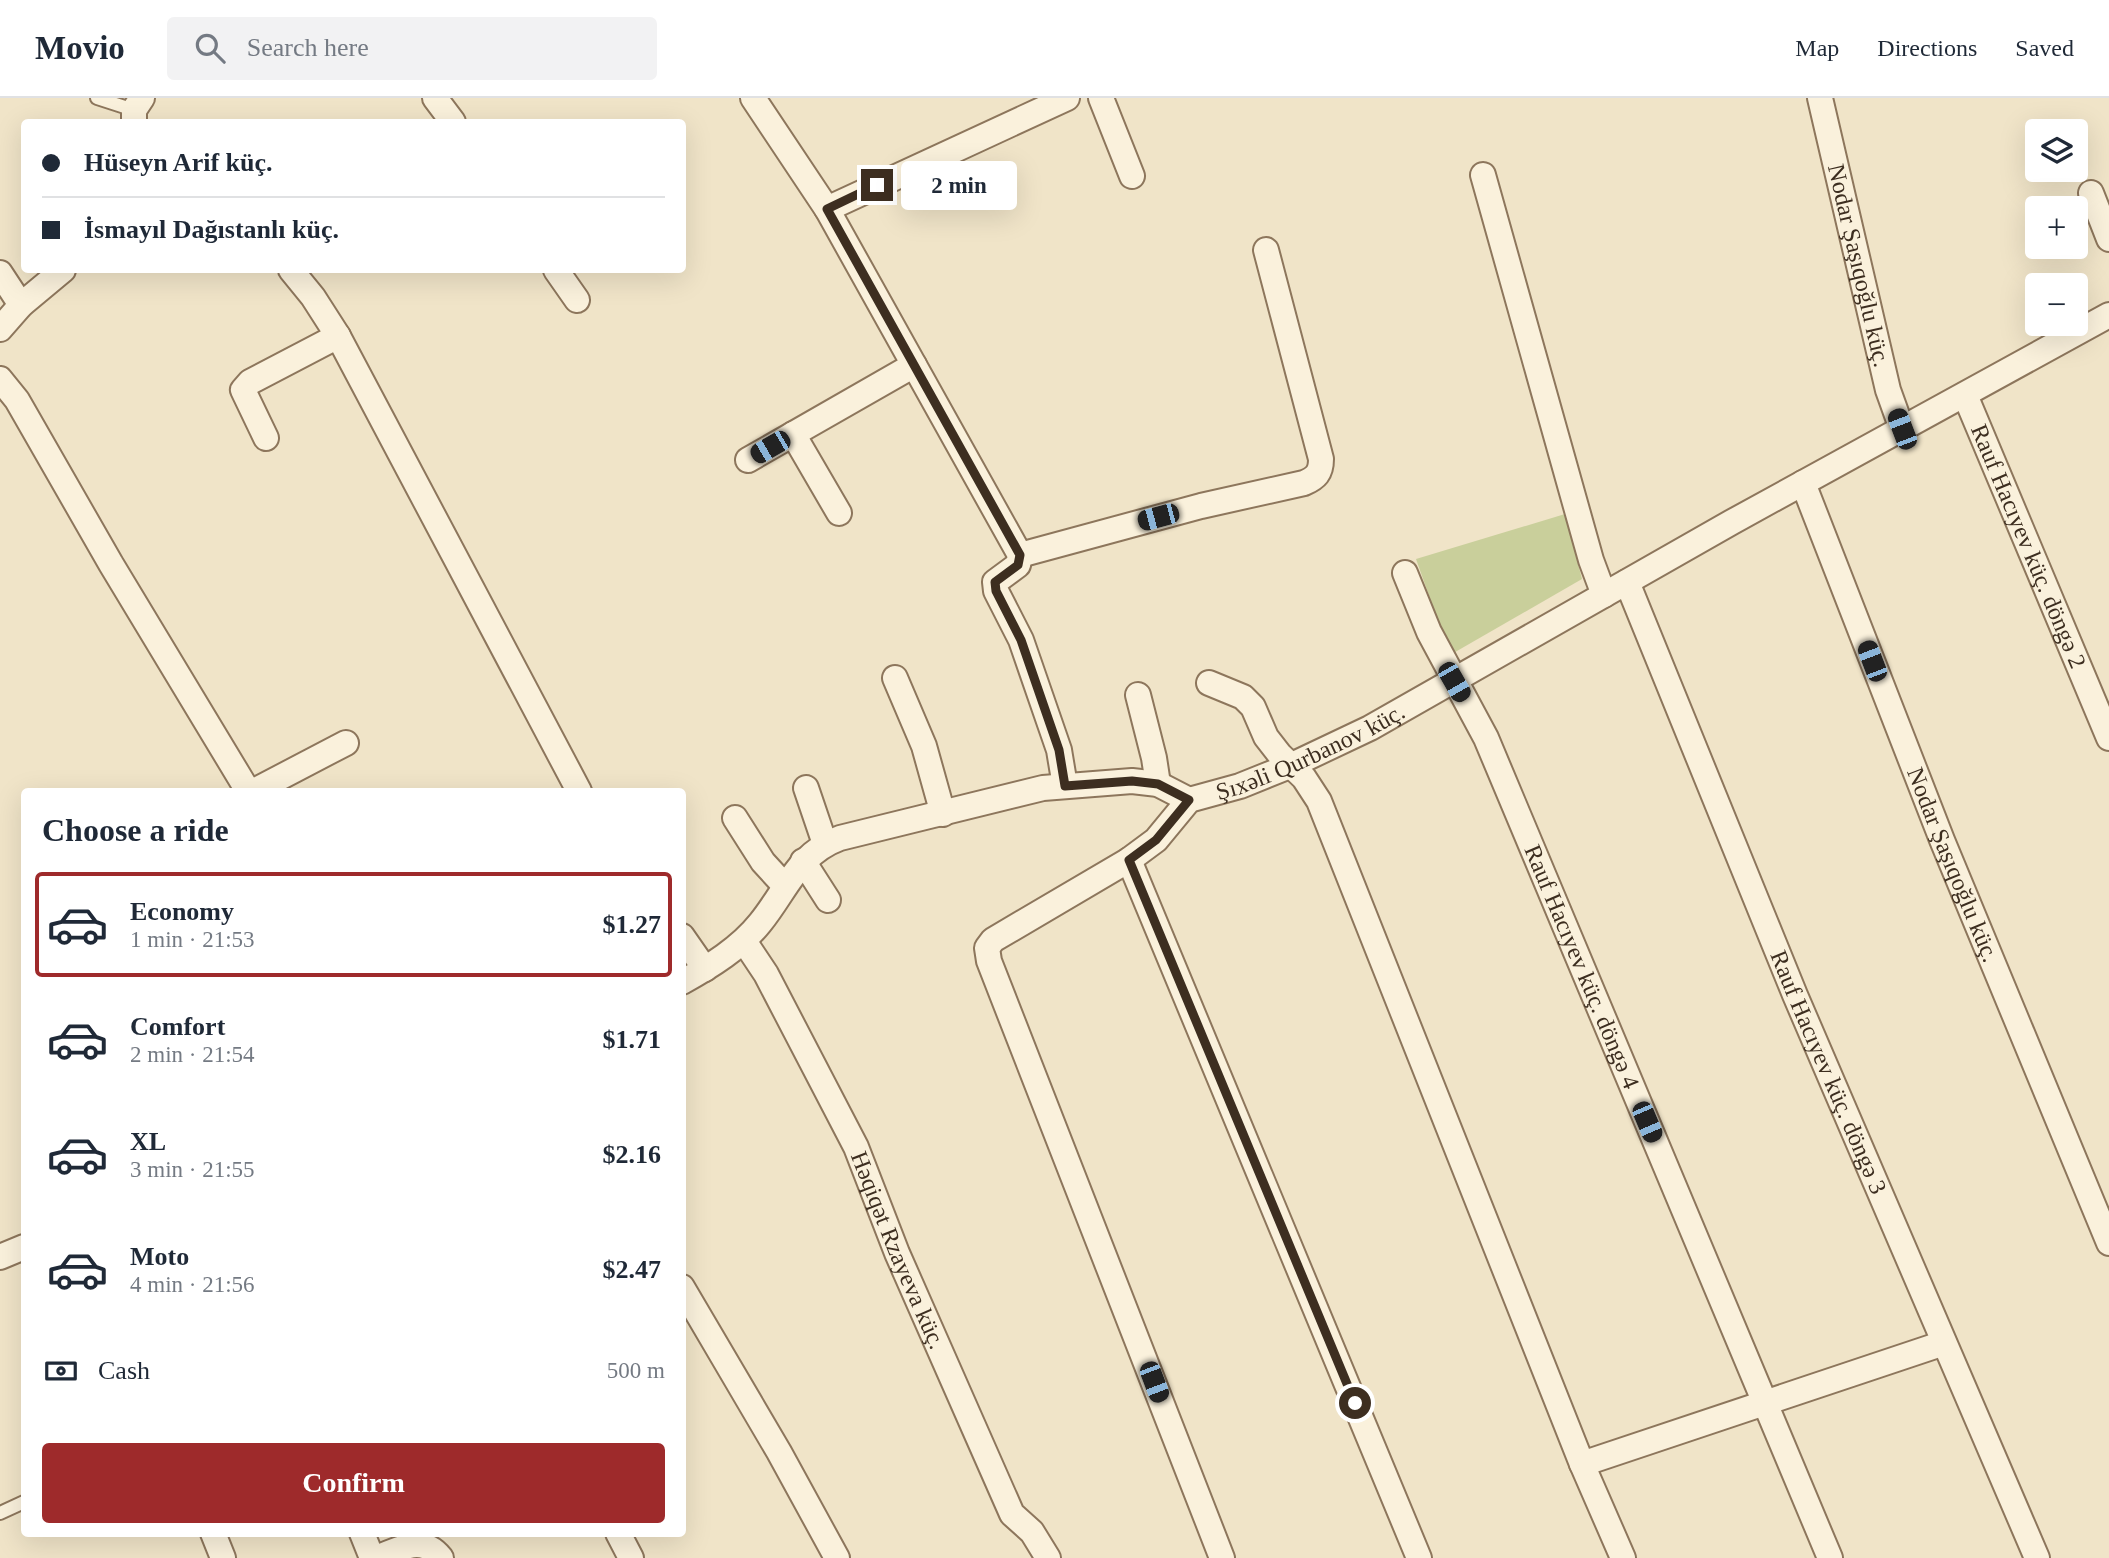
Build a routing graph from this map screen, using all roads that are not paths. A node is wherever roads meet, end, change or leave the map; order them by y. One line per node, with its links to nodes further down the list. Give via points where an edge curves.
1 (97, 98): 7 (lane)
2 (435, 98): 8 (street)
3 (753, 98): 12 (street)
4 (1067, 98): 12 (street)
5 (1101, 98): 10 (street)
6 (1820, 98): 27 (street, Nodar Şaşıqoğlu küç., via 1888,390)
7 (137, 110)
8 (451, 119)
9 (1483, 175): 36 (street)
10 (1132, 176)
11 (2091, 193): 13 (street)
12 (827, 209): 24 (street)
13 (2109, 239)
14 (1266, 250): 33 (street, via 1321,460 1315,478)
15 (0, 272): 20 (street)
16 (59, 273): 20 (street)
17 (293, 273): 23 (street)
18 (558, 273): 19 (street)
19 (577, 300)
20 (22, 305): 22 (street)
21 (2109, 315): 26 (street, Şıxəli Qurbanov küç.)
22 (0, 329)
23 (338, 336): 29 (street, via 243,390); 48 (street)
24 (914, 365): 28 (street); 33 (street)
25 (0, 379): 46 (street, via 17,400)
26 (1965, 395): 27 (street, Şıxəli Qurbanov küç.); 41 (street, Rauf Hacıyev küç. döngə 2)
27 (1902, 429): 31 (street, Şıxəli Qurbanov küç.)
28 (793, 434): 30 (street); 32 (street)
29 (266, 438)
30 (748, 460)
31 (1803, 483): 35 (street, Şıxəli Qurbanov küç.); 62 (street, Nodar Şaşıqoğlu küç., via 1942,840)
32 (839, 513)
33 (1020, 555): 45 (street, via 1018,565 995,582 996,591 1021,640 1059,750)
34 (1405, 573): 39 (street, Rauf Hacıyev küç. döngə 4)
35 (1627, 582): 36 (street, Şıxəli Qurbanov küç.); 66 (street, Rauf Hacıyev küç. döngə 3, via 1795,995)
36 (1604, 595): 39 (street, Şıxəli Qurbanov küç.)
37 (895, 678): 51 (street, via 924,746)
38 (1209, 682): 43 (street, via 1243,697 1253,707 1266,737)
39 (1454, 682): 43 (street, Şıxəli Qurbanov küç.); 67 (street, Rauf Hacıyev küç. döngə 4, via 1486,738)
40 (1138, 695): 44 (street)
41 (2109, 738)
42 (346, 743): 47 (street)
43 (1292, 765): 50 (street, Şıxəli Qurbanov küç.); 68 (street, via 1319,801)
44 (1158, 784): 45 (street, via 1132,781); 50 (street)
45 (1065, 786): 51 (street, via 1021,792)
46 (246, 788)
47 (260, 788)
48 (577, 788)
49 (806, 788): 53 (street)
50 (1189, 800): 54 (street, Şıxəli Qurbanov küç., via 1156,840)
51 (943, 814): 53 (street)
52 (735, 818): 56 (street, via 763,862)
53 (824, 844): 55 (street)
54 (1129, 860): 80 (street, Şıxəli Qurbanov küç., via 993,940 987,948); 81 (street)
55 (803, 861): 56 (street); 57 (street)
56 (785, 886): 58 (street)
57 (828, 900)
58 (744, 941): 60 (street); 79 (street, Həqiqət Rzayeva küç., via 766,974 856,1147 897,1253 1012,1514 1032,1532)
59 (686, 942): 60 (street)
60 (705, 970): 61 (street)
61 (686, 980)
62 (2109, 1242)
63 (21, 1248): 64 (street)
64 (0, 1257)
65 (686, 1294): 78 (street)
66 (1944, 1343): 67 (street); 84 (street, Rauf Hacıyev küç. döngə 3)
67 (1765, 1403): 68 (street); 83 (street, Rauf Hacıyev küç. döngə 4)
68 (1582, 1464): 82 (street)
69 (21, 1503): 70 (lane)
70 (0, 1513)
71 (215, 1537): 74 (street)
72 (364, 1537): 75 (street)
73 (620, 1537): 77 (street)
74 (223, 1558)
75 (374, 1558): 76 (street, via 420,1544 432,1547)
76 (441, 1558)
77 (631, 1558)
78 (837, 1558)
79 (1048, 1558)
80 (1222, 1558)
81 (1419, 1558)
82 (1623, 1558)
83 (1829, 1558)
84 (2037, 1558)

